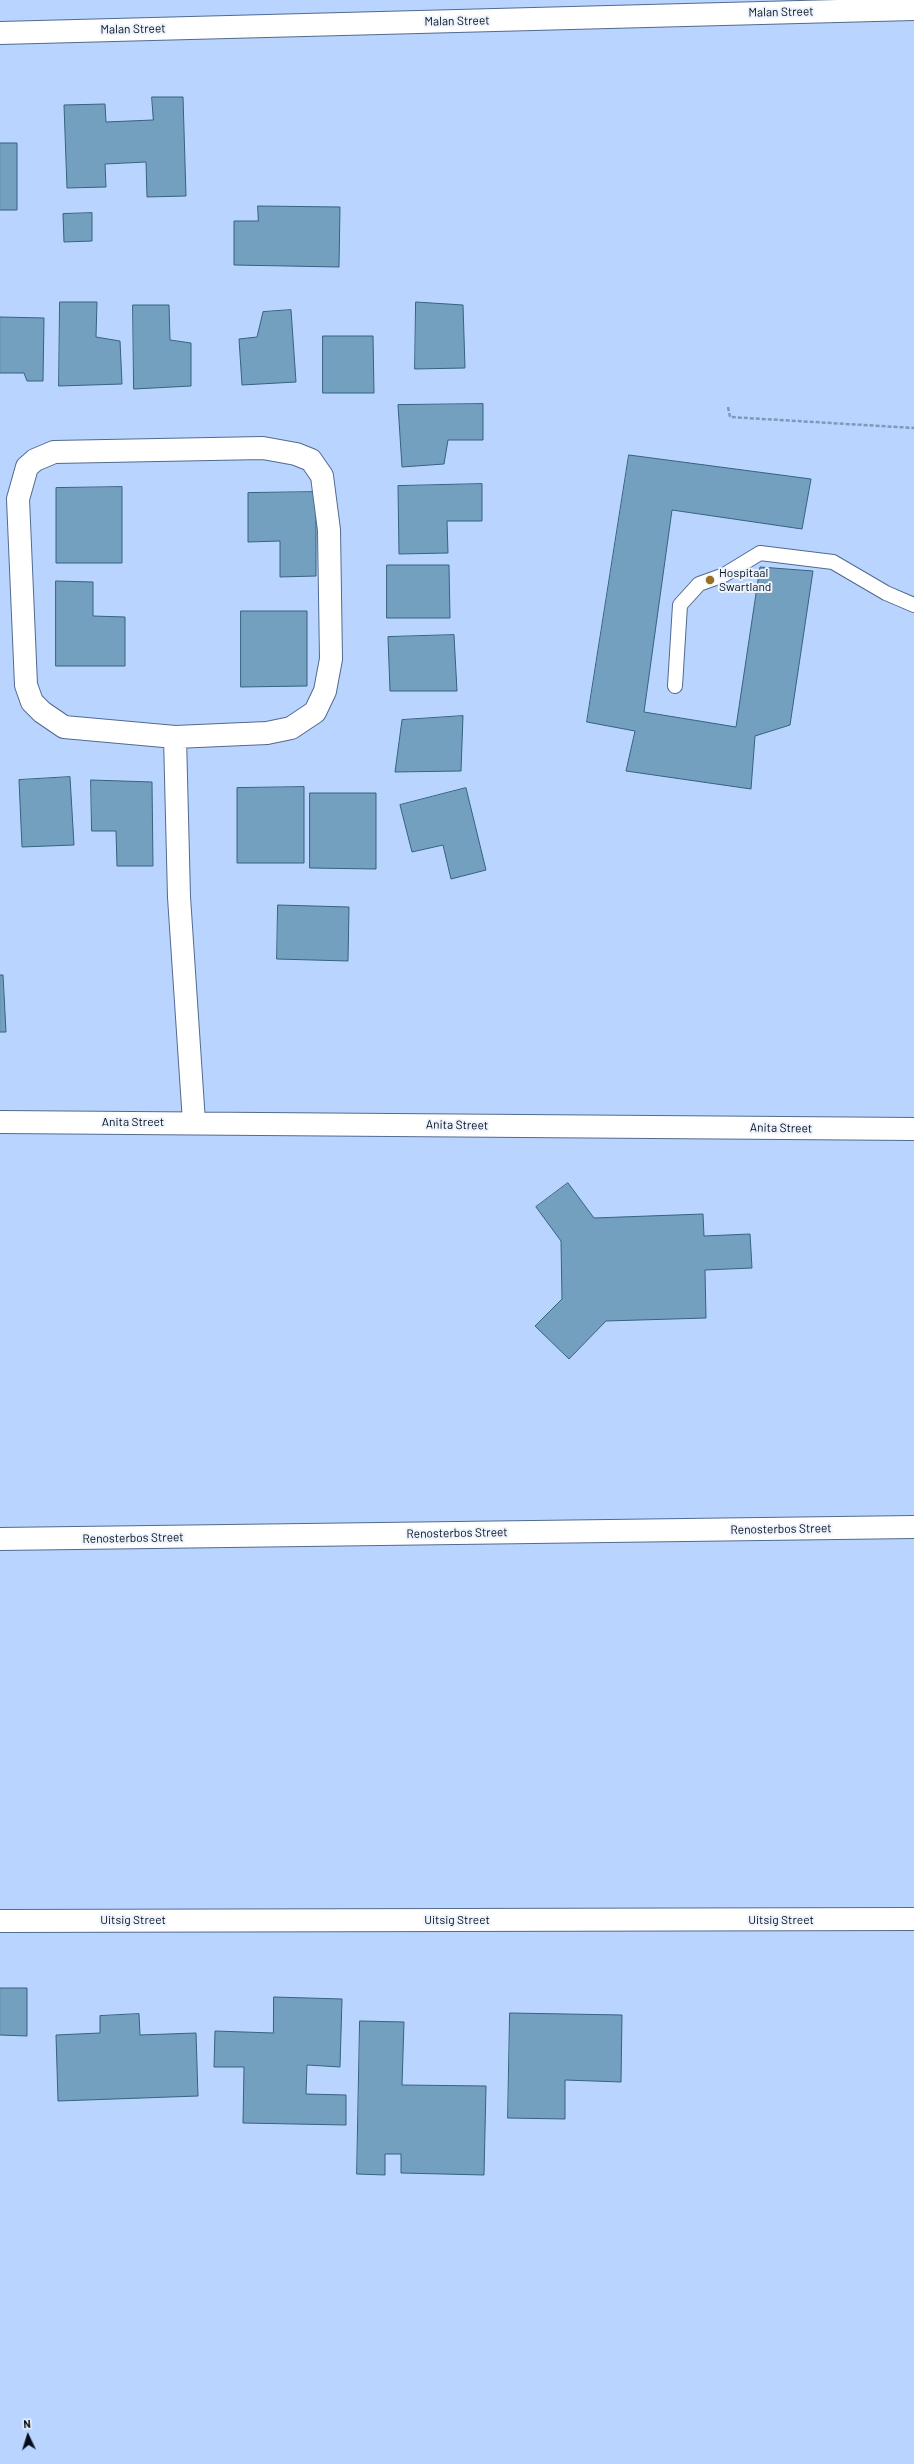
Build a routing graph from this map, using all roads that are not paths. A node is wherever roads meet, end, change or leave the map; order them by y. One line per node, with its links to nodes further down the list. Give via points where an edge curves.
1 (914, 9): 2 (street, Malan Street)
2 (0, 32)
3 (914, 605): 4 (lane, via 886,593 833,562 760,553 724,575 699,584 680,605)
4 (675, 686)
5 (175, 737): 5 (street, via 64,727 32,702 26,685 18,499 27,467 35,460 54,452 263,448 296,454 311,460 322,476 329,530 331,659 325,691 315,712 291,728 267,733); 7 (street, via 179,897)
6 (0, 1122): 7 (street, Anita Street)
7 (194, 1122): 8 (street, Anita Street)
8 (914, 1129)
9 (914, 1527): 10 (street, Renosterbos Street)
10 (0, 1539)
11 (914, 1919): 12 (street, Uitsig Street)
12 (0, 1920)

